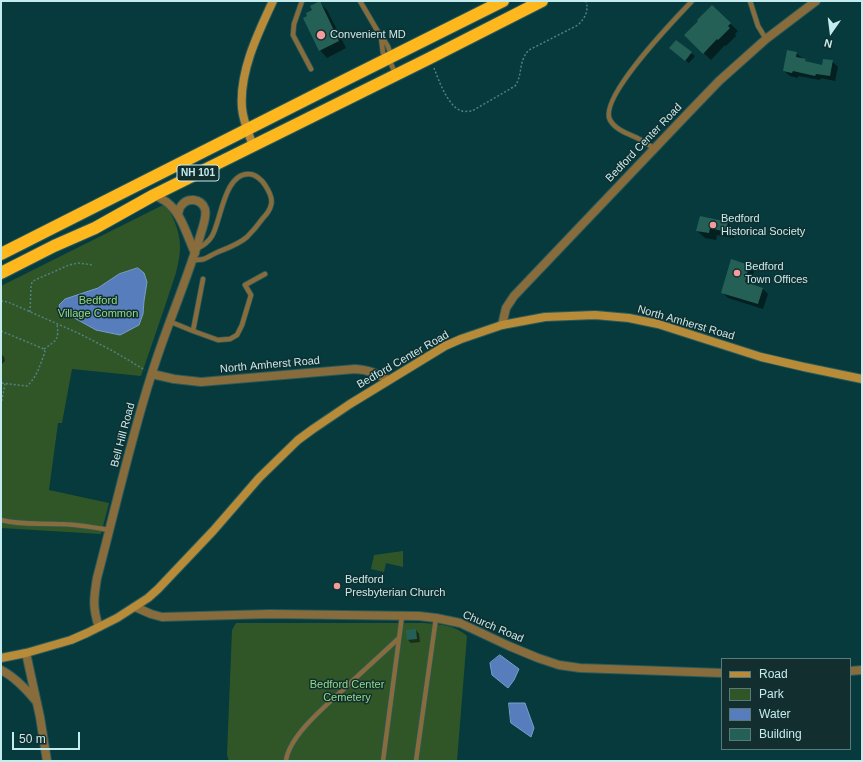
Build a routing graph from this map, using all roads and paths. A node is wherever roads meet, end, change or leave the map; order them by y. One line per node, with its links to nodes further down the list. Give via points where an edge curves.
1 (273, 1): 16 (street, via 261,26 244,80 242,108)
2 (302, 1): 14 (lane, via 293,35)
3 (360, 1): 10 (lane)
4 (503, 1): 13 (highway, NH 101)
5 (542, 1): 12 (highway, NH 101)
6 (586, 1): 12 (path, via 588,10 578,25 525,54 515,86 472,111 461,111 451,102)
7 (692, 1): 18 (lane, via 623,81 610,109 610,119 614,125)
8 (750, 1): 11 (lane, via 758,26)
9 (816, 1): 11 (street, Bedford Center Road)
10 (381, 37): 13 (lane, via 389,46); 13 (lane, via 382,53)
11 (766, 39): 18 (street, Bedford Center Road, via 719,81)
12 (430, 58): 15 (highway, NH 101)
13 (389, 59): 15 (lane); 16 (highway, NH 101)
14 (311, 69)
15 (396, 75): 17 (highway, NH 101)
16 (247, 129): 17 (street); 21 (highway, NH 101)
17 (253, 146): 19 (highway, NH 101)
18 (654, 148): 31 (street, Bedford Center Road, via 514,296 506,308)
19 (154, 195): 20 (street, via 171,205); 24 (highway, NH 101, via 94,228)
20 (178, 214): 22 (street); 22 (street, Bell Hill Road, via 183,203 189,200 200,202 205,209)
21 (1, 254)
22 (194, 254): 22 (lane, via 204,259 239,243 256,228 271,206 269,191 263,181 249,174 236,178 224,200 212,237); 29 (street, Bell Hill Road)
23 (93, 265): 28 (path, via 70,265 32,282)
24 (1, 273)
25 (265, 274): 33 (lane, via 245,284 250,295 237,335 230,339 218,340)
26 (203, 280): 33 (lane)
27 (1, 301): 28 (path)
28 (30, 312): 30 (path)
29 (170, 322): 33 (lane); 35 (street, Bell Hill Road)
30 (57, 324): 34 (path, via 58,338); 35 (path, via 113,351)
31 (502, 324): 36 (street, North Amherst Road, via 579,315 629,318 658,324 761,357); 37 (street, Bedford Center Road, via 445,346)
32 (1, 331): 34 (path)
33 (193, 331)
34 (44, 349): 39 (path, via 38,372 28,386)
35 (152, 374): 37 (street, North Amherst Road, via 201,382 355,369 370,371); 42 (street, Bell Hill Road, via 136,425)
36 (862, 379)
37 (388, 380): 43 (street, Bedford Center Road, via 298,440 259,478 158,589)
38 (1, 383): 39 (path)
39 (5, 384): 40 (path)
40 (1, 405)
41 (1, 520): 42 (lane, via 19,524 58,524)
42 (110, 530): 46 (street, Bell Hill Road, via 94,596 94,610)
43 (136, 607): 44 (street, Church Road, via 162,616); 46 (street, Bedford Center Road)
44 (402, 616): 45 (street, Church Road); 47 (lane)
45 (436, 618): 53 (street, Church Road, via 460,623 558,665); 58 (lane)
46 (99, 627): 48 (street, Bedford Center Road, via 71,640)
47 (399, 638): 56 (lane, via 308,722 295,740); 57 (lane)
48 (26, 653): 49 (street, Bedford Center Road); 54 (street)
49 (1, 658)
50 (1, 670): 54 (street, via 9,674)
51 (862, 670): 52 (street)
52 (851, 671)
53 (721, 673)
54 (37, 703): 55 (street)
55 (47, 761)
56 (286, 761)
57 (383, 761)
58 (416, 761)

